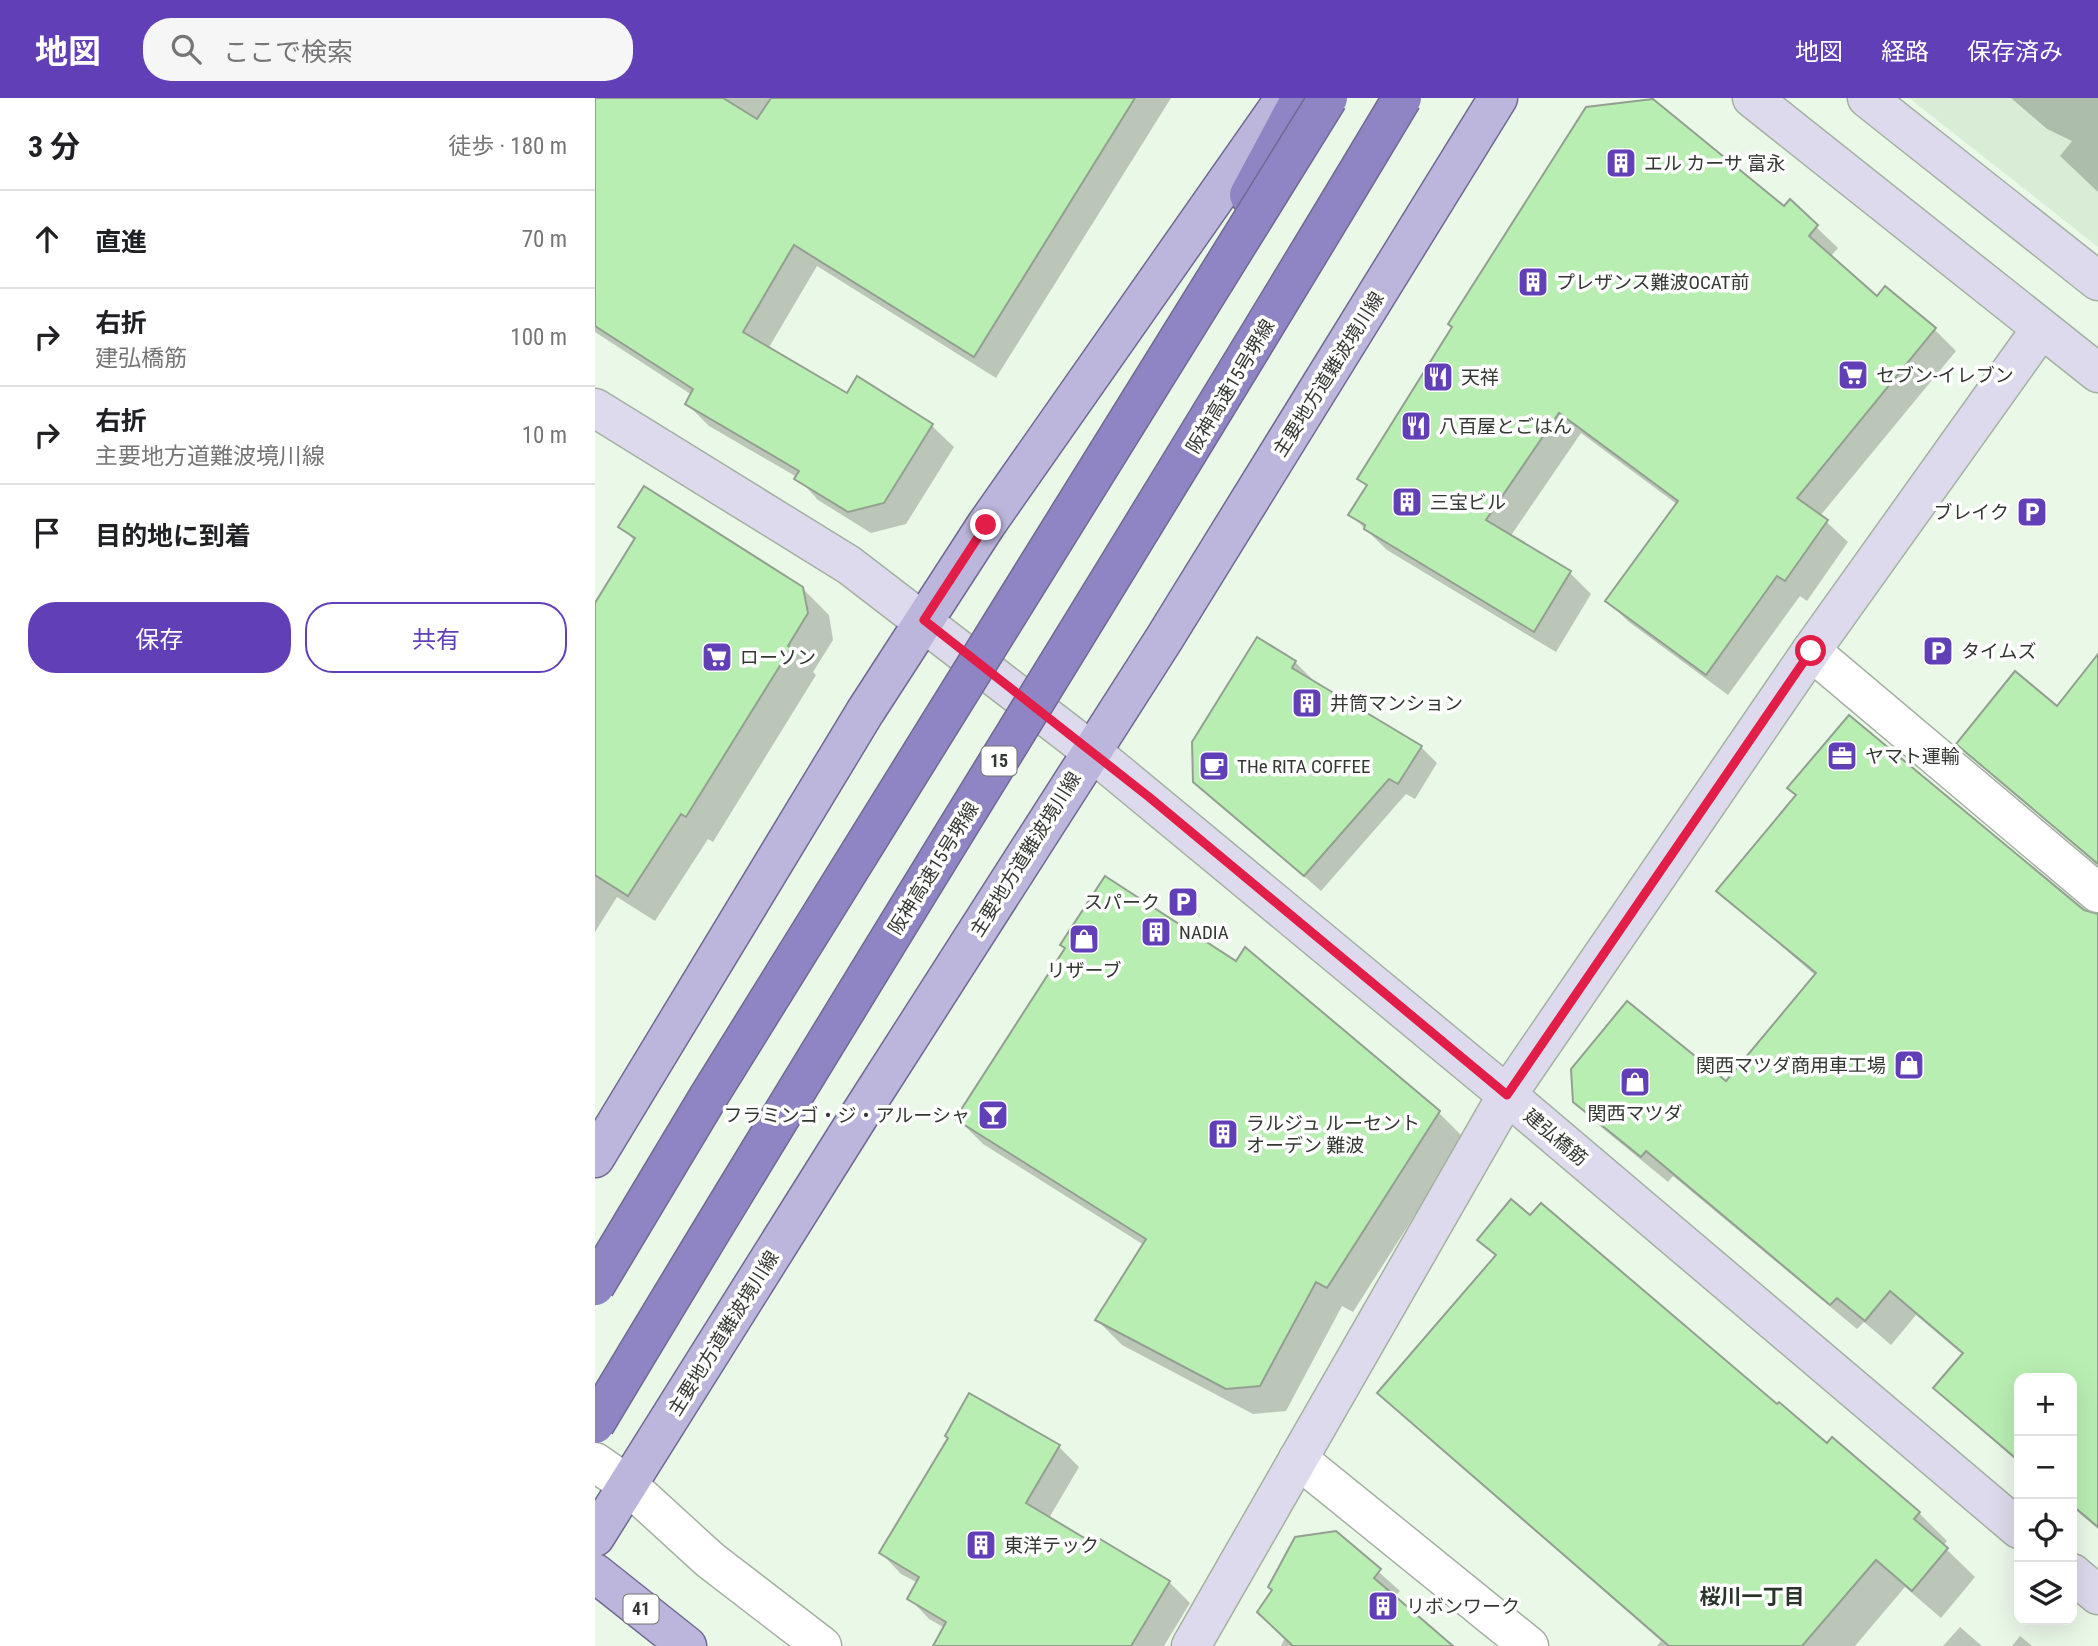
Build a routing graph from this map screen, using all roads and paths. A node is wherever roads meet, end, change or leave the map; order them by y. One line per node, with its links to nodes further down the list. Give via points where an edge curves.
1 (1285, 98): 13 (main road)
2 (1301, 98): 11 (highway, bridge)
3 (1328, 98): 11 (highway, bridge)
4 (1402, 98): 20 (highway, 阪神高速15号堺線 / 15, bridge, via 1195,446 765,1140)
5 (1498, 98): 15 (main road, 主要地方道難波境川線)
6 (1752, 98): 9 (street)
7 (1867, 98): 8 (street)
8 (2098, 281)
9 (2041, 329): 10 (street); 14 (street)
10 (2098, 373)
11 (1136, 406): 19 (highway, bridge)
12 (595, 408): 13 (street, 建弘橋筋, via 849,565)
13 (924, 620): 15 (street, 建弘橋筋); 18 (main road)
14 (1811, 651): 16 (street); 17 (street)
15 (1091, 751): 17 (street, 建弘橋筋); 23 (main road, 主要地方道難波境川線)
16 (2098, 893)
17 (1507, 1095): 21 (street); 24 (street, 建弘橋筋)
18 (595, 1158)
19 (595, 1286)
20 (595, 1424)
21 (1298, 1459): 31 (street); 32 (street)
22 (595, 1462): 23 (street)
23 (628, 1485): 25 (main road, 主要地方道難波境川線); 30 (street, via 710,1560)
24 (2014, 1525)
25 (595, 1537)
26 (595, 1573): 29 (main road, 41)
27 (2077, 1577): 28 (street)
28 (2098, 1595)
29 (687, 1646)
30 (821, 1646)
31 (1191, 1646)
32 (1529, 1646)

